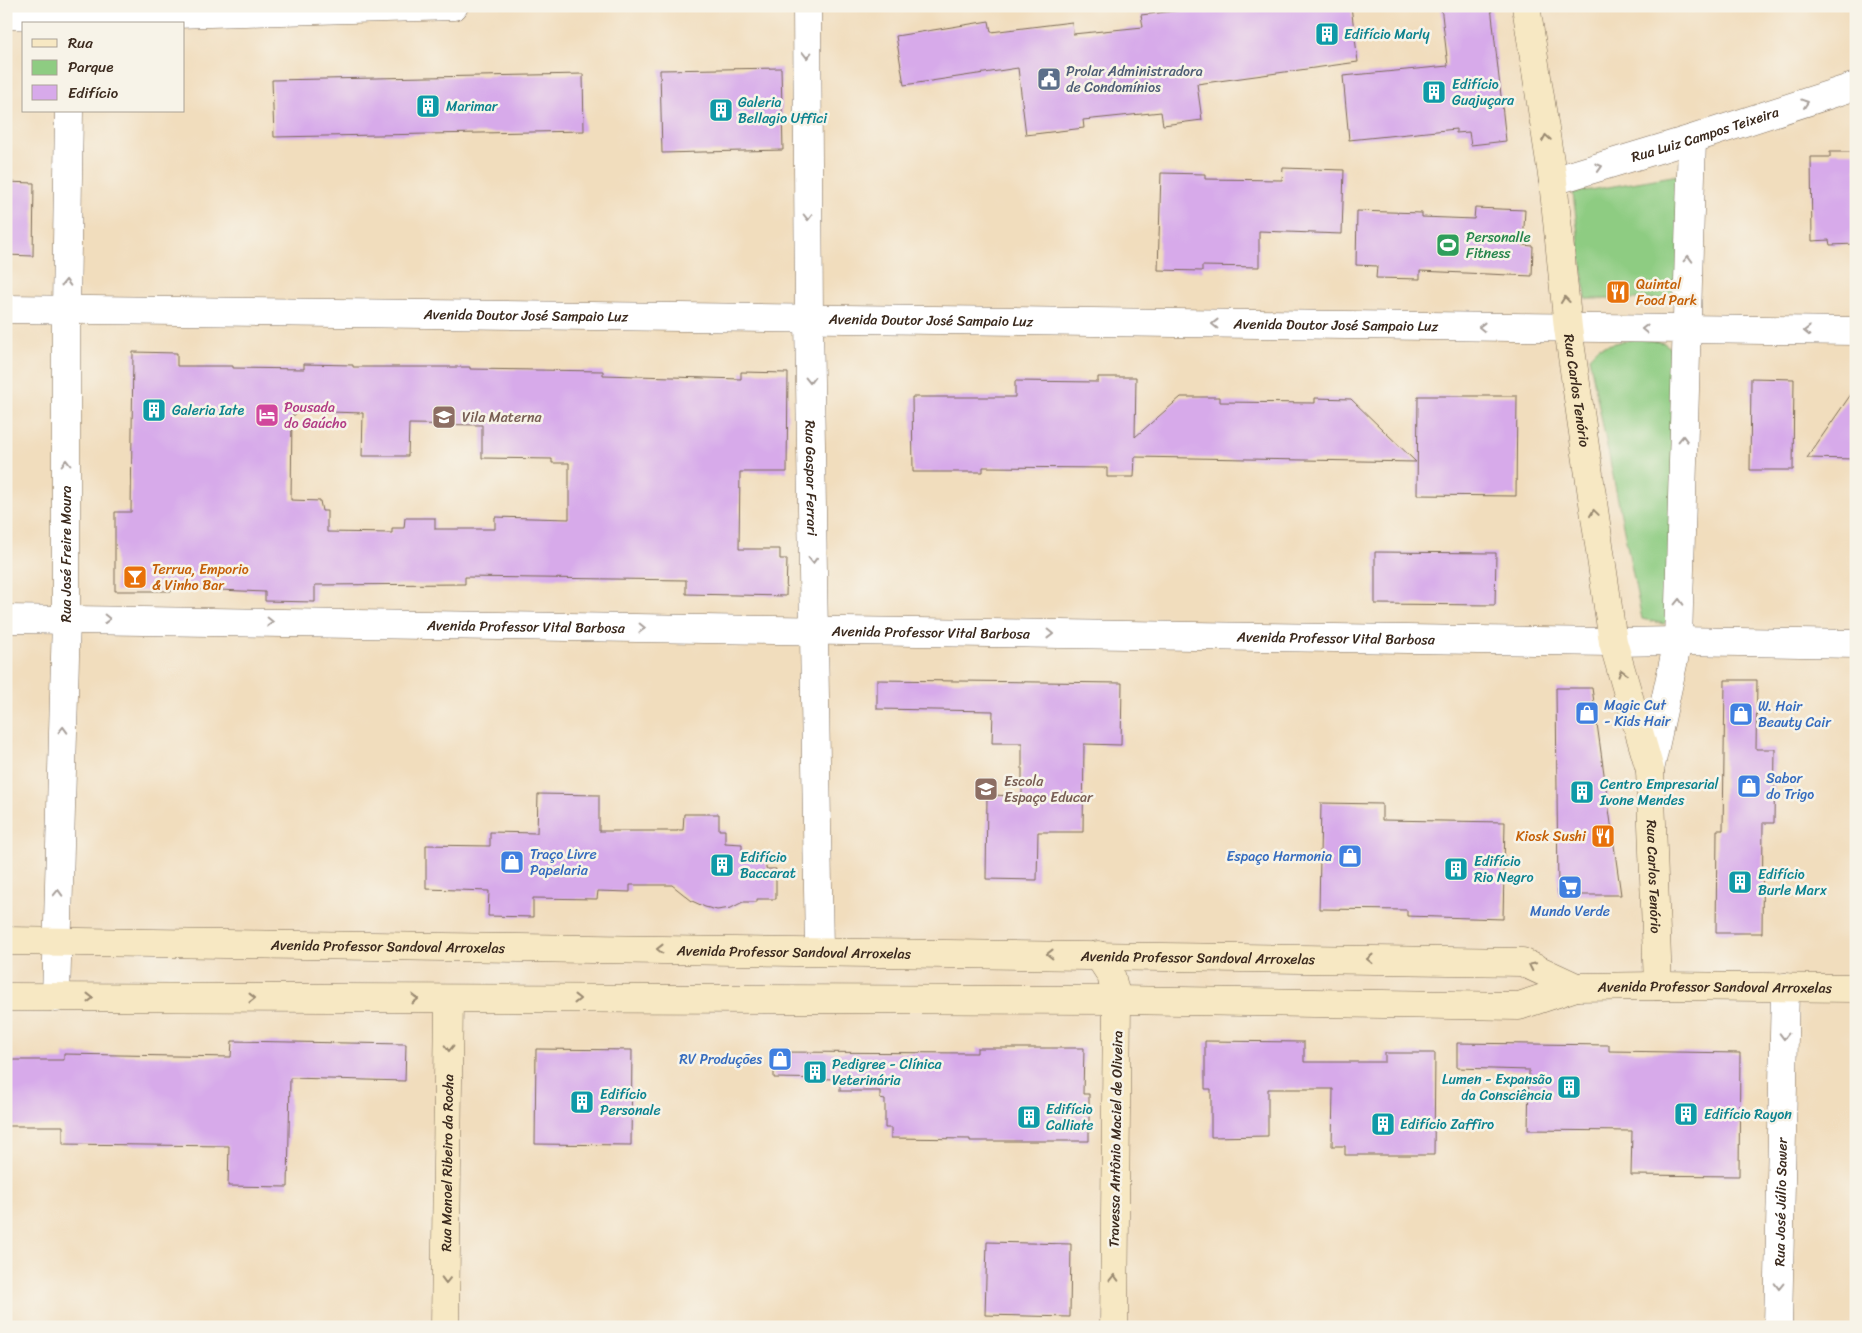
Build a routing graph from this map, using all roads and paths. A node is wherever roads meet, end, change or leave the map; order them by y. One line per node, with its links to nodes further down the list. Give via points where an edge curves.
1 (454, 6): 5 (street)
2 (807, 6): 12 (street, Rua Gaspar Ferrari, one-way to 12)
3 (1526, 6): 9 (street, Rua Carlos Tenório, one-way to 3)
4 (6, 14): 5 (street)
5 (71, 16)
6 (1856, 86): 8 (street, Rua Luiz Campos Teixeira, one-way to 6)
7 (69, 112): 11 (street, Rua José Freire Moura, one-way to 7)
8 (1692, 139): 9 (street, Rua Luiz Campos Teixeira, one-way to 8); 14 (street, Rua Carlos Tenório, one-way to 8)
9 (1553, 181): 13 (street, Rua Carlos Tenório, one-way to 9)
10 (6, 309): 11 (street, Avenida Doutor José Sampaio Luz)
11 (66, 310): 12 (street, Avenida Doutor José Sampaio Luz); 17 (street, Rua José Freire Moura, one-way to 11)
12 (808, 319): 13 (street, Avenida Doutor José Sampaio Luz, one-way to 12); 18 (street, Rua Gaspar Ferrari, one-way to 18)
13 (1568, 328): 14 (street, Avenida Doutor José Sampaio Luz, one-way to 13); 20 (street, Rua Carlos Tenório, one-way to 13)
14 (1686, 329): 15 (street, Avenida Doutor José Sampaio Luz, one-way to 14); 19 (street, Rua Carlos Tenório, one-way to 14)
15 (1856, 331)
16 (6, 618): 17 (street, Avenida Professor Vital Barbosa)
17 (66, 618): 18 (street, Avenida Professor Vital Barbosa, one-way to 18); 24 (street, Rua José Freire Moura, one-way to 17)
18 (815, 630): 20 (street, Avenida Professor Vital Barbosa, one-way to 20); 25 (street, Rua Gaspar Ferrari)
19 (1678, 641): 20 (street, Avenida Professor Vital Barbosa); 21 (street, Avenida Professor Vital Barbosa); 22 (street, Rua Carlos Tenório)
20 (1613, 642): 22 (street, Rua Carlos Tenório, one-way to 20)
21 (1856, 644)
22 (1650, 770): 27 (street, Rua Carlos Tenório)
23 (6, 941): 24 (street, Avenida Professor Sandoval Arroxelas)
24 (57, 941): 25 (street, Avenida Professor Sandoval Arroxelas, one-way to 24); 32 (street, Rua José Freire Moura)
25 (819, 951): 26 (street, Avenida Professor Sandoval Arroxelas, one-way to 25)
26 (1098, 955): 28 (street, Avenida Professor Sandoval Arroxelas, one-way to 26, via 1522,962); 34 (street, Travessa Antônio Maciel de Oliveira, via 1111,976)
27 (1658, 986): 28 (street, Avenida Professor Sandoval Arroxelas); 29 (street, Avenida Professor Sandoval Arroxelas)
28 (1576, 987): 34 (street, Avenida Professor Sandoval Arroxelas, via 1519,1006)
29 (1785, 987): 30 (street, Avenida Professor Sandoval Arroxelas); 37 (street, Rua José Júlio Sawer, one-way to 37)
30 (1856, 988)
31 (6, 998): 32 (street, Avenida Professor Sandoval Arroxelas)
32 (56, 998): 33 (street, Avenida Professor Sandoval Arroxelas, one-way to 33)
33 (449, 999): 34 (street, Avenida Professor Sandoval Arroxelas, one-way to 34); 35 (street, Rua Manoel Ribeiro da Rocha, one-way to 35)
34 (1117, 1000): 36 (street, Travessa Antônio Maciel de Oliveira, one-way to 34)
35 (445, 1327)
36 (1114, 1327)
37 (1778, 1327)

